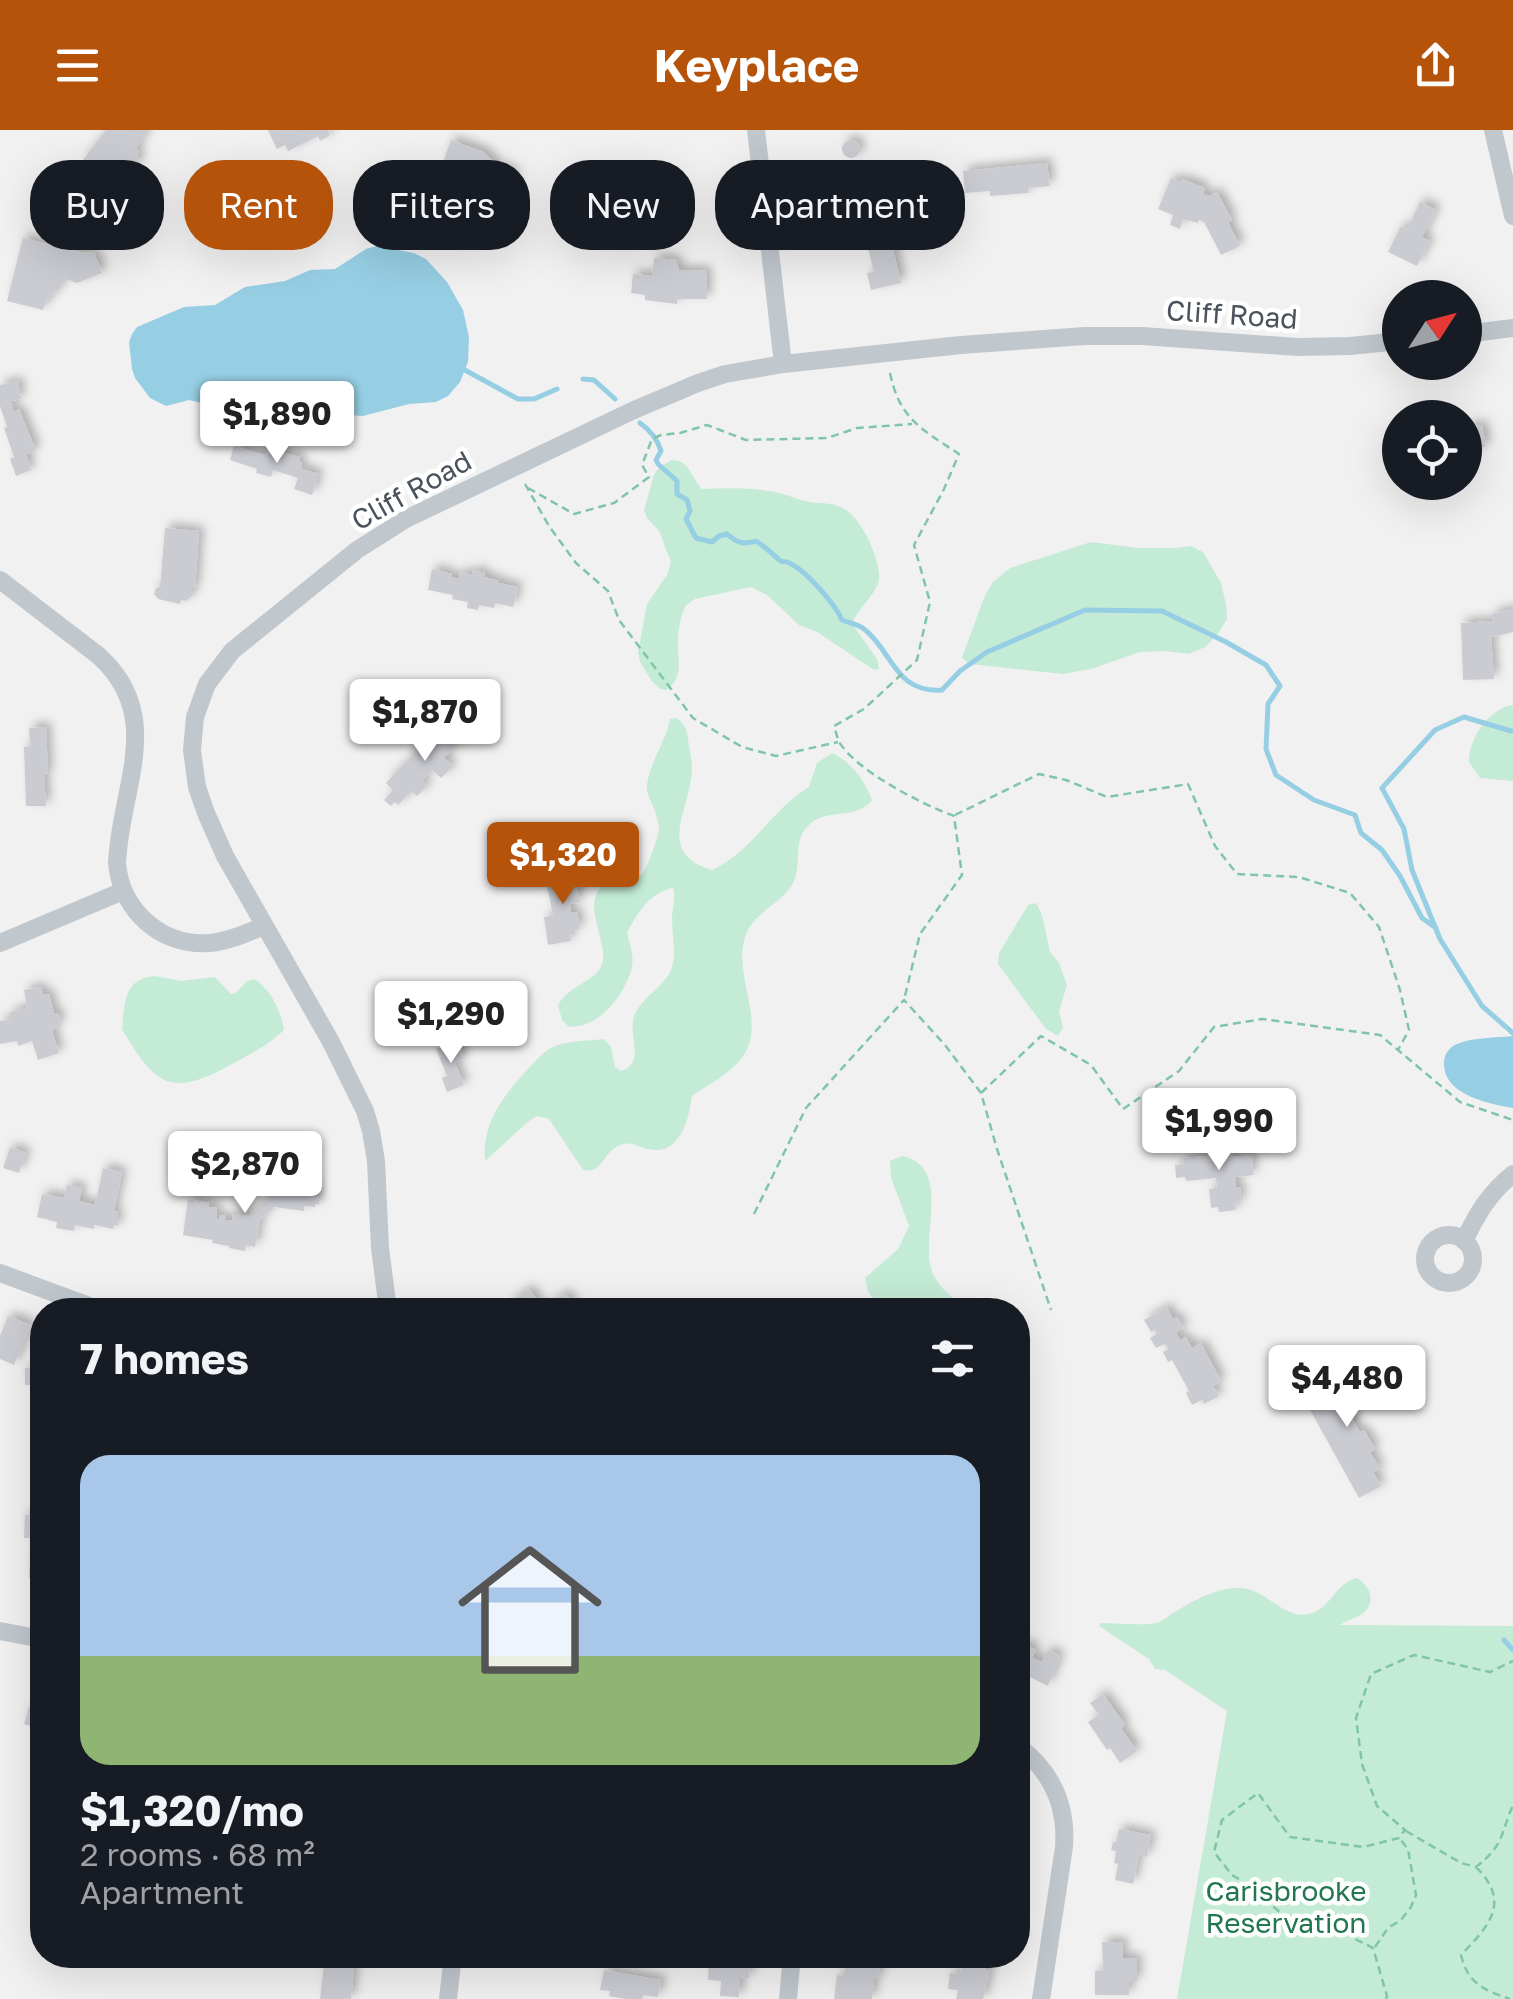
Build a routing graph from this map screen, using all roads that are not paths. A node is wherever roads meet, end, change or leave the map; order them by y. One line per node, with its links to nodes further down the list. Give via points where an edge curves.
1 (756, 130): 7 (street)
2 (1493, 130): 3 (street)
3 (1513, 216)
4 (1513, 328): 5 (street)
5 (1482, 332)
6 (1382, 343): 7 (street, Cliff Road, via 1298,347 1103,335)
7 (783, 364): 10 (street, Cliff Road, via 698,383 423,510 369,541 224,660 199,704 194,774 212,828)
8 (0, 580): 9 (street, via 108,663 128,695 136,733 118,853)
9 (123, 891): 10 (street, via 145,922 184,941 218,942); 11 (street)
10 (264, 926): 16 (street, Cliff Road, via 368,1121)
11 (0, 943)
12 (1513, 1174): 13 (street, via 1479,1210)
13 (1464, 1241)
14 (0, 1273): 15 (street)
15 (68, 1298)
16 (386, 1298)
17 (0, 1631): 18 (street)
18 (30, 1637)
19 (1030, 1756): 24 (street, via 1050,1780 1064,1828)
20 (452, 1968): 22 (street)
21 (791, 1968): 23 (street)
22 (448, 1999)
23 (788, 1999)
24 (1041, 1999)

